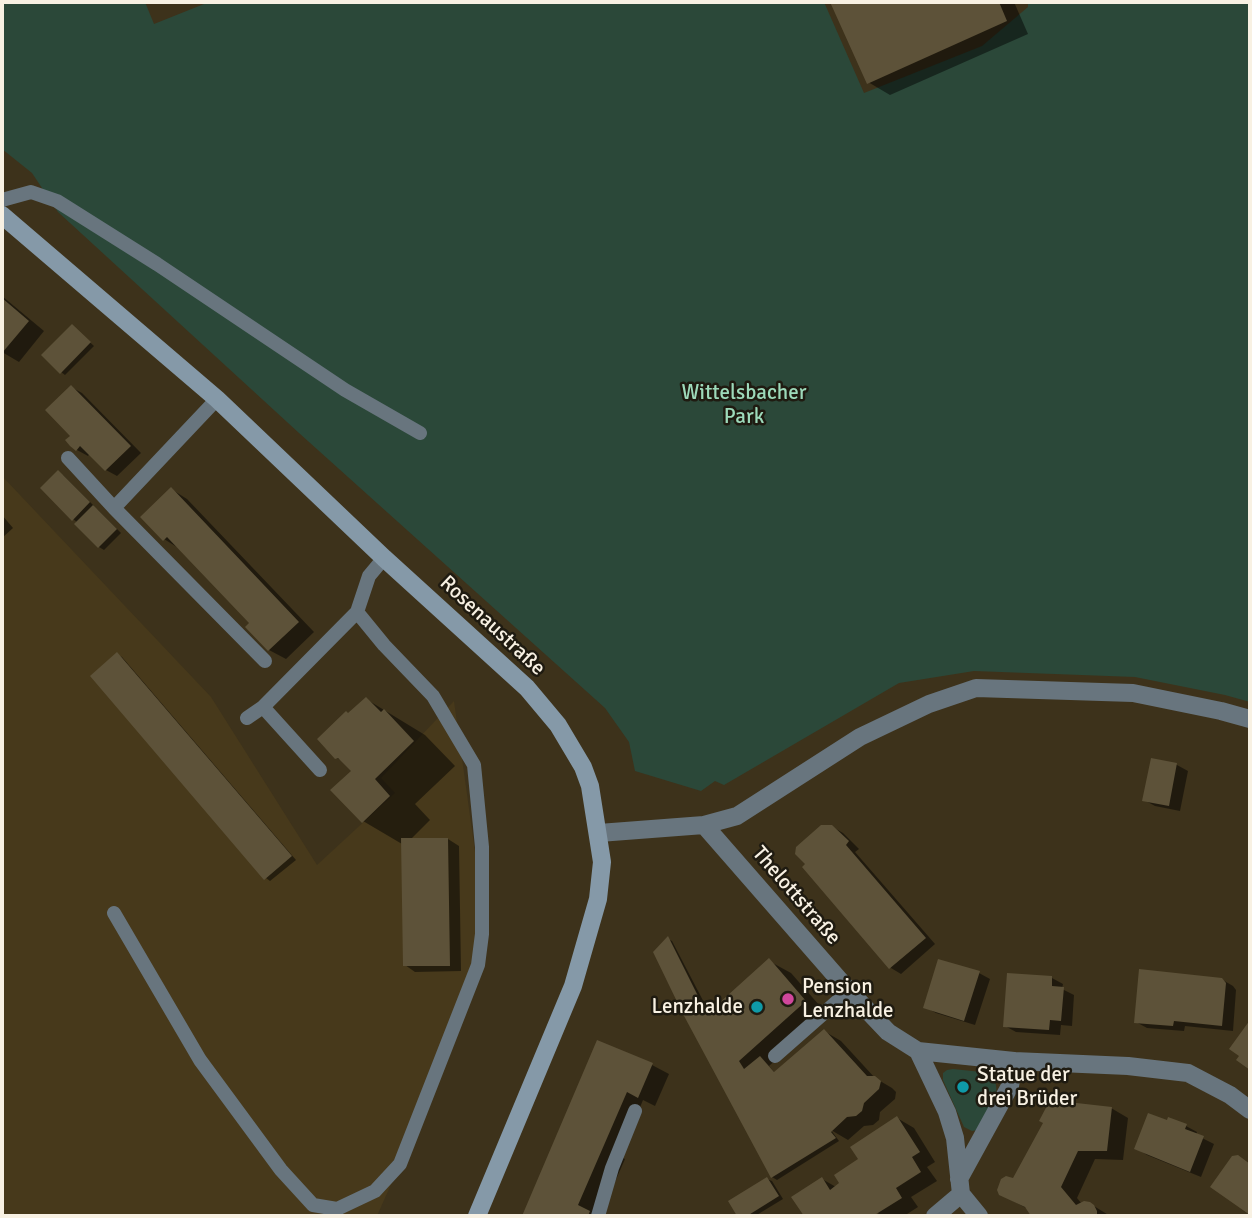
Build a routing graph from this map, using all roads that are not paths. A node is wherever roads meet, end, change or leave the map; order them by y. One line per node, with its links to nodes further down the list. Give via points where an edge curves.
1 (2, 200): 4 (lane, via 31,192 57,201 345,390)
2 (2, 215): 3 (main road, Rosenaustraße)
3 (216, 399): 6 (lane); 7 (main road, Rosenaustraße)
4 (420, 433)
5 (68, 458): 6 (lane)
6 (114, 508): 9 (lane)
7 (384, 558): 8 (lane, via 369,576); 15 (main road, Rosenaustraße, via 527,688 558,725 583,766)
8 (357, 612): 10 (lane); 24 (lane, via 433,696 474,765 482,847 482,933 478,965 400,1164 375,1191)
9 (265, 661)
10 (263, 707): 11 (lane); 13 (lane)
11 (247, 718)
12 (1250, 719): 14 (street, via 1133,693 976,688 929,704 860,737 737,816)
13 (320, 770)
14 (704, 825): 15 (street); 17 (street, Thelottstraße)
15 (599, 833): 25 (main road, Rosenaustraße, via 598,899 573,986)
16 (114, 913): 24 (lane, via 200,1060 281,1170 313,1205)
17 (849, 991): 18 (street, Thelottstraße, via 888,1032); 19 (lane)
18 (918, 1051): 20 (street, Thelottstraße); 23 (street, via 947,1112)
19 (775, 1056)
20 (1014, 1061): 21 (street, Thelottstraße, via 1188,1073); 23 (street, via 1010,1086)
21 (1250, 1110)
22 (635, 1111): 26 (lane)
23 (960, 1186): 27 (street); 28 (street)
24 (336, 1213)
25 (477, 1216)
26 (598, 1216)
27 (935, 1216)
28 (979, 1216)

